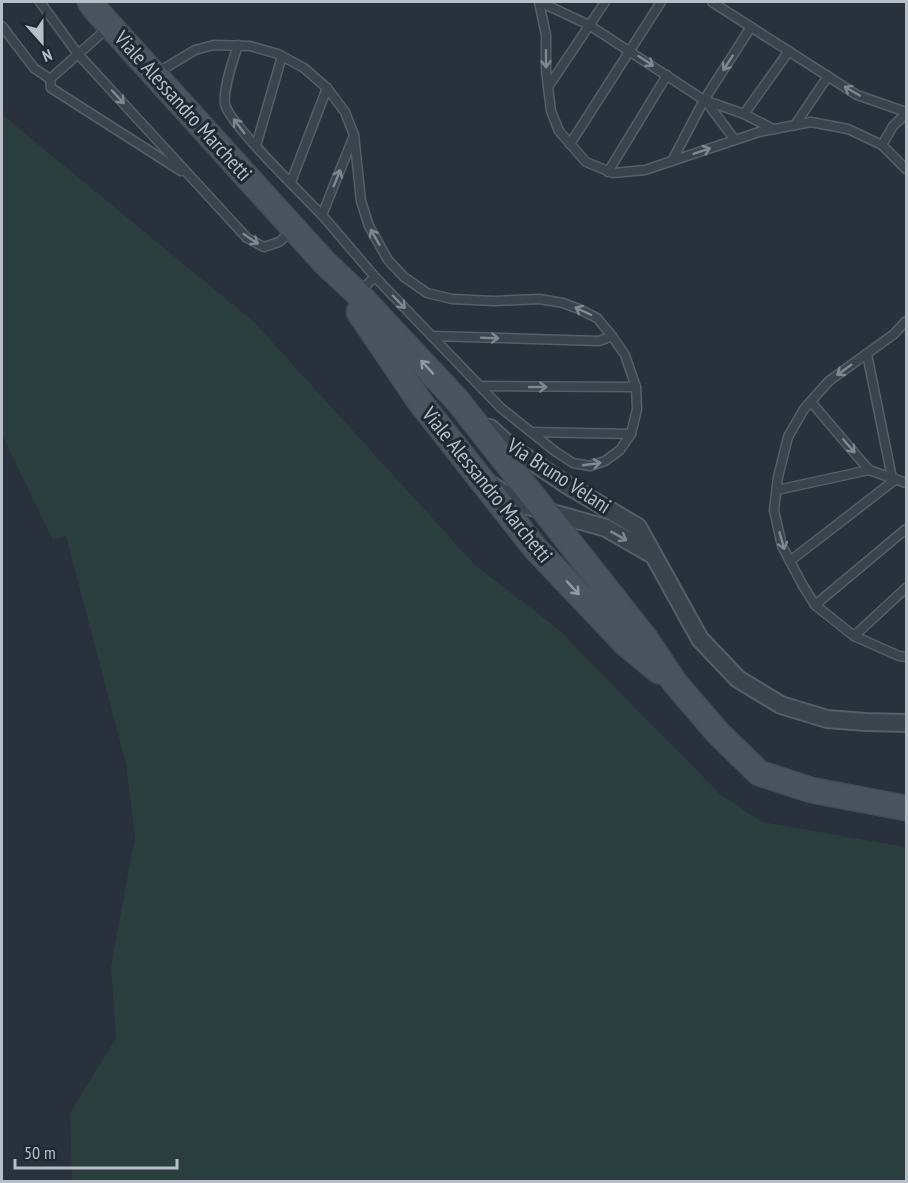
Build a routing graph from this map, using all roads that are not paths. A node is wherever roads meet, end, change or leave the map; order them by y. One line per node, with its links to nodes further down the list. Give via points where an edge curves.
1 (40, 2): 15 (lane)
2 (90, 2): 9 (street, Viale Alessandro Marchetti)
3 (540, 2): 7 (lane); 21 (lane, one-way to 21)
4 (605, 2): 8 (lane)
5 (661, 2): 13 (lane)
6 (712, 2): 11 (lane)
7 (552, 4): 8 (lane)
8 (589, 25): 13 (lane); 21 (lane)
9 (110, 26): 15 (lane); 17 (street, Viale Alessandro Marchetti)
10 (2, 27): 20 (lane, via 34,68)
11 (751, 27): 14 (lane); 23 (lane, one-way to 23)
12 (238, 45): 16 (lane); 17 (lane, via 195,50); 32 (lane, one-way to 12, via 225,105)
13 (629, 50): 18 (lane, one-way to 18); 30 (lane)
14 (789, 51): 19 (lane); 25 (lane)
15 (78, 54): 20 (lane); 36 (lane, one-way to 36)
16 (282, 56): 22 (lane); 32 (lane)
17 (155, 75): 39 (street, Viale Alessandro Marchetti)
18 (667, 75): 23 (lane); 35 (lane)
19 (828, 76): 24 (lane, one-way to 19, via 857,95); 26 (lane)
20 (50, 79): 36 (lane, via 51,88)
21 (548, 87): 30 (lane, via 550,111)
22 (327, 88): 28 (lane, via 345,112); 37 (lane)
23 (704, 100): 25 (lane); 29 (lane); 33 (lane)
24 (906, 113): 31 (lane)
25 (744, 114): 27 (lane)
26 (795, 125): 27 (lane); 31 (lane, via 811,122 848,129)
27 (773, 129): 29 (lane)
28 (354, 135): 38 (lane, one-way to 28); 45 (lane, one-way to 28, via 597,318 562,303 539,299 452,299 427,293 404,277 388,260 369,226 361,201)
29 (735, 140): 33 (lane, one-way to 29)
30 (570, 144): 35 (lane, via 586,162)
31 (882, 145): 34 (lane)
32 (256, 146): 37 (lane)
33 (672, 161): 35 (lane, via 645,170)
34 (906, 168)
35 (608, 172)
36 (191, 177): 39 (lane, one-way to 39, via 247,238 264,247 279,242)
37 (291, 182): 38 (lane)
38 (322, 215): 41 (lane)
39 (295, 229): 40 (street, Viale Alessandro Marchetti)
40 (325, 263): 42 (street, Viale Alessandro Marchetti); 55 (street, Viale Alessandro Marchetti, via 420,402)
41 (375, 277): 42 (lane); 44 (lane, one-way to 44)
42 (357, 293): 49 (street, Viale Alessandro Marchetti, one-way to 42)
43 (906, 324): 46 (lane)
44 (432, 336): 45 (lane, one-way to 45, via 599,341); 47 (lane)
45 (612, 336): 48 (lane, via 625,355)
46 (867, 354): 50 (lane, one-way to 50, via 829,381); 54 (lane)
47 (480, 386): 48 (lane, one-way to 48); 51 (lane)
48 (636, 387): 52 (lane, via 637,409)
49 (458, 400): 58 (street, Viale Alessandro Marchetti); 60 (street, Via Bruno Velani, via 512,448 638,527)
50 (811, 402): 53 (lane, one-way to 53); 57 (lane, via 788,436)
51 (530, 432): 52 (lane); 52 (lane, one-way to 52, via 573,463 590,466 620,450)
52 (631, 434)
53 (869, 470): 54 (lane); 57 (lane)
54 (894, 478): 56 (lane); 61 (lane)
55 (481, 479): 58 (street, Via Bruno Velani, via 521,504); 67 (street, Viale Alessandro Marchetti, one-way to 67, via 535,548 618,636)
56 (906, 483)
57 (777, 490): 61 (lane, one-way to 61, via 774,510 782,546)
58 (543, 510): 60 (street, Via Bruno Velani, one-way to 60, via 606,528); 67 (street, Viale Alessandro Marchetti, via 645,638)
59 (906, 528): 63 (lane)
60 (654, 556): 68 (street, Via Bruno Velani, via 700,639 738,679 781,705 827,719)
61 (790, 561): 63 (lane)
62 (906, 588): 64 (lane)
63 (815, 605): 64 (lane)
64 (854, 636): 66 (lane)
65 (906, 650): 66 (lane)
66 (903, 657)
67 (675, 683): 69 (street, Viale Alessandro Marchetti, via 759,773 811,790)
68 (906, 723)
69 (906, 808)

